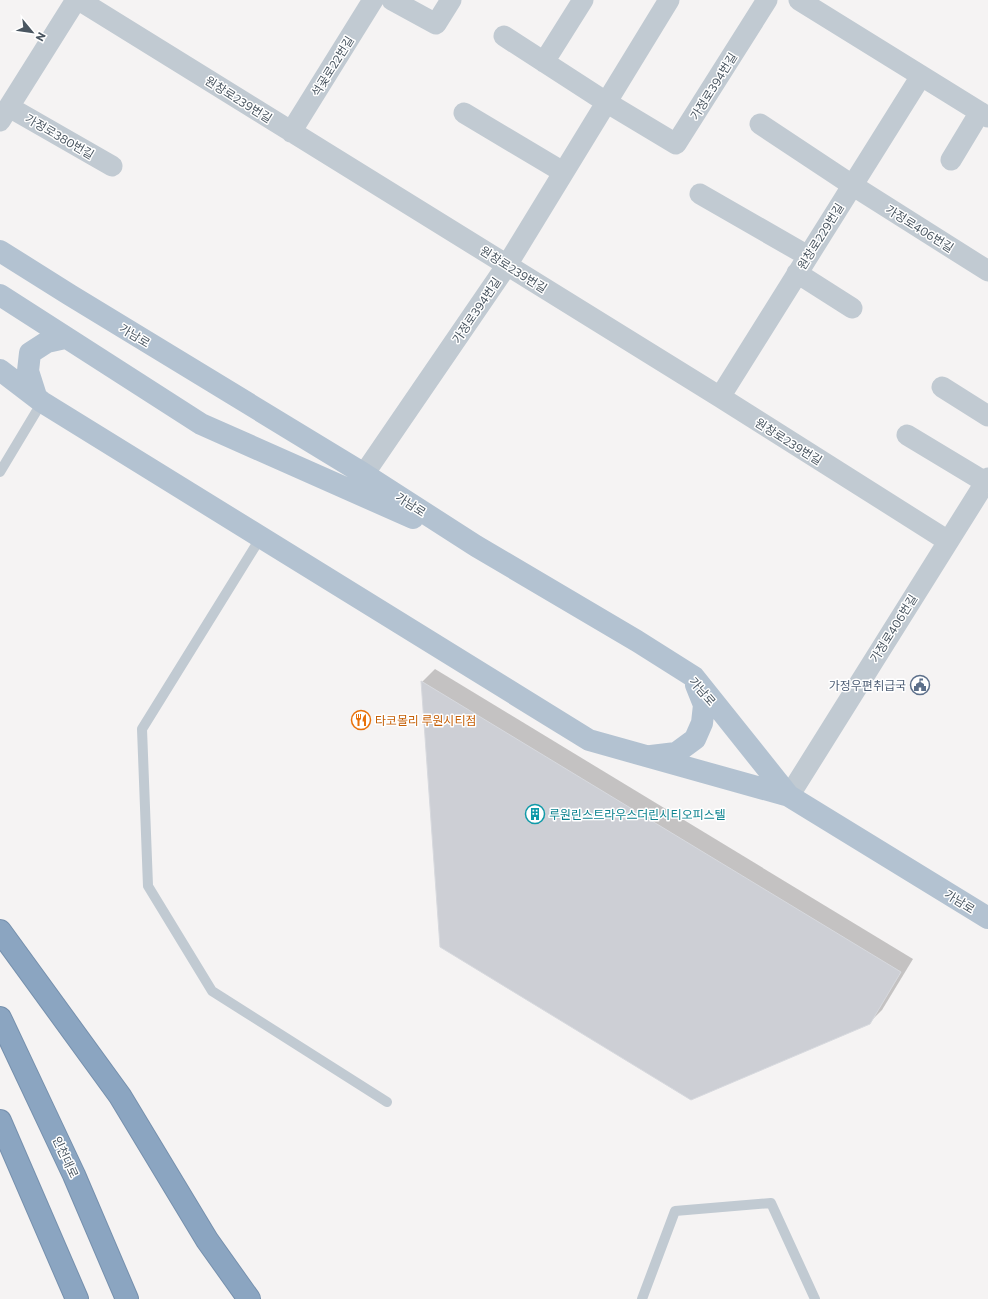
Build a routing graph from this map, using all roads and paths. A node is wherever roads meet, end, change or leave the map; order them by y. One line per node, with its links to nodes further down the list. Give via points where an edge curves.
1 (77, 0): 14 (street, 가정로380번길); 17 (street, 원창로239번길)
2 (373, 0): 17 (street, 석곶로22번길)
3 (392, 0): 4 (street, via 436,24)
4 (451, 0)
5 (583, 0): 10 (street)
6 (669, 0): 12 (street, 가정로394번길)
7 (767, 0): 12 (street, 가정로394번길, via 676,144)
8 (799, 0): 11 (street)
9 (504, 36): 10 (street)
10 (544, 62): 12 (street)
11 (921, 76): 15 (street); 21 (street, 원창로229번길)
12 (606, 102): 20 (street, 가정로394번길)
13 (464, 113): 20 (street)
14 (5, 114): 19 (street, 가정로380번길)
15 (984, 114): 18 (street)
16 (760, 124): 21 (street, 가정로406번길)
17 (292, 132): 24 (street, 원창로239번길)
18 (952, 160)
19 (112, 166)
20 (564, 172): 24 (street, 가정로394번길)
21 (852, 185): 25 (street, 원창로229번길); 26 (street, 가정로406번길)
22 (700, 194): 25 (street)
23 (0, 250): 37 (main road, 가남로)
24 (507, 265): 32 (street, 원창로239번길); 37 (street, 가정로394번길)
25 (803, 265): 28 (street); 32 (street, 원창로229번길)
26 (988, 271)
27 (0, 295): 29 (main road)
28 (852, 308)
29 (65, 338): 33 (main road, via 47,342 30,353 28,371); 41 (main road, via 201,424)
30 (0, 370): 33 (main road, 가남로)
31 (942, 387): 34 (street)
32 (720, 397): 40 (street, 원창로239번길)
33 (39, 399): 36 (lane); 39 (main road, 가남로)
34 (988, 416)
35 (907, 435): 38 (street, 가정로406번길)
36 (0, 472)
37 (364, 474): 41 (main road, 가남로)
38 (987, 480): 40 (street, 가정로406번길)
39 (261, 537): 43 (main road, 가남로, via 589,740); 48 (lane, via 142,729 148,886 212,991)
40 (948, 541): 44 (street, 가정로406번길)
41 (476, 546): 42 (main road, 가남로, via 637,641)
42 (694, 678): 43 (main road, via 704,705 702,722 695,739 676,753); 44 (main road, 가남로)
43 (650, 757): 44 (main road, 가남로)
44 (789, 796): 45 (main road, 가남로)
45 (988, 918)
46 (0, 931): 52 (highway, via 120,1096 206,1240)
47 (0, 1018): 51 (highway, 인천대로, via 74,1175)
48 (387, 1102)
49 (0, 1121): 50 (highway)
50 (77, 1299)
51 (127, 1299)
52 (249, 1299)
53 (642, 1299): 54 (lane, via 675,1212 771,1203)
54 (815, 1299)

